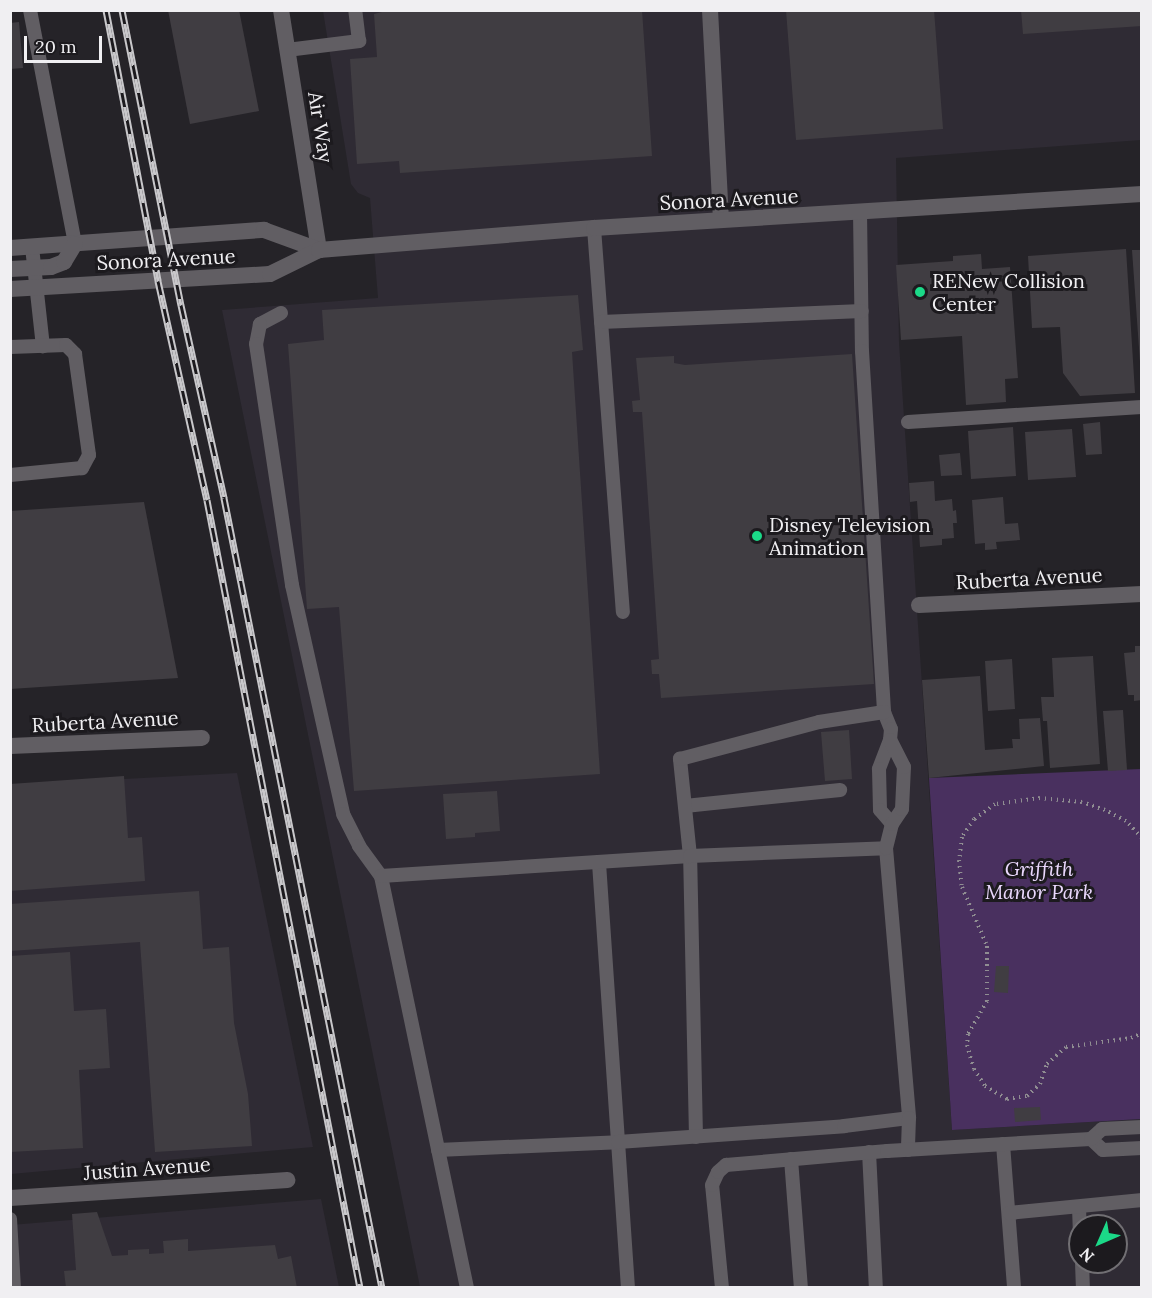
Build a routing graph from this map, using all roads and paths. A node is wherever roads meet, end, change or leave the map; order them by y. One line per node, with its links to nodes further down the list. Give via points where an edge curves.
1 (30, 10): 10 (lane)
2 (281, 10): 5 (main road, Air Way)
3 (355, 10): 5 (lane, via 359,41)
4 (710, 10): 8 (main road)
5 (287, 51): 13 (main road, Air Way)
6 (1142, 194): 7 (main road, Sonora Avenue)
7 (860, 212): 8 (main road, Sonora Avenue); 18 (lane)
8 (721, 220): 9 (main road, Sonora Avenue)
9 (594, 228): 13 (main road, Sonora Avenue); 20 (lane)
10 (75, 244): 11 (main road, Sonora Avenue); 13 (main road, Sonora Avenue, via 264,230); 14 (main road, via 63,262)
11 (32, 247): 12 (main road, Sonora Avenue); 14 (lane)
12 (10, 248)
13 (319, 250): 16 (main road, Sonora Avenue, via 270,274)
14 (35, 268): 15 (main road); 16 (lane)
15 (10, 269)
16 (37, 287): 17 (main road, Sonora Avenue); 22 (lane)
17 (10, 289)
18 (861, 311): 20 (lane); 29 (lane)
19 (281, 313): 40 (lane, via 260,324 256,344 292,585 343,814 358,846)
20 (601, 322): 28 (lane)
21 (10, 346): 22 (lane)
22 (43, 346): 25 (lane, via 66,345 75,354 89,455 82,468)
23 (1142, 407): 24 (lane)
24 (908, 422)
25 (10, 475)
26 (1142, 594): 27 (main road, Ruberta Avenue)
27 (919, 605)
28 (623, 612)
29 (884, 712): 31 (lane, via 891,729); 34 (lane, via 819,722 680,759)
30 (202, 738): 32 (main road, Ruberta Avenue)
31 (890, 740): 35 (lane, via 879,769 880,810); 35 (lane, via 904,766 902,809)
32 (10, 746)
33 (840, 790): 34 (lane)
34 (685, 806): 38 (lane)
35 (892, 824): 37 (lane)
36 (1142, 837): 41 (path, via 1126,821 1105,810 1082,802 1040,798 995,804 974,819 962,837 958,860 962,887 987,946 987,1001 969,1034 967,1046 974,1069 985,1086 1007,1099 1027,1096 1040,1084 1047,1064 1066,1047)
37 (886, 848): 38 (lane); 42 (lane)
38 (690, 856): 39 (lane); 44 (lane)
39 (598, 863): 40 (lane); 46 (lane)
40 (381, 876): 49 (lane)
41 (1141, 1034)
42 (909, 1118): 44 (lane); 50 (lane)
43 (1142, 1127): 45 (lane, via 1102,1129)
44 (696, 1137): 46 (lane)
45 (1091, 1140): 47 (lane); 48 (lane, via 1103,1150)
46 (618, 1142): 49 (lane); 62 (lane)
47 (1003, 1144): 50 (lane); 57 (lane)
48 (1142, 1148)
49 (438, 1150): 61 (lane)
50 (908, 1150): 51 (lane)
51 (869, 1152): 52 (lane); 65 (lane)
52 (791, 1159): 63 (lane, via 726,1165 718,1172 712,1185); 64 (lane)
53 (287, 1180): 54 (main road, Justin Avenue)
54 (10, 1198)
55 (1142, 1200): 56 (lane)
56 (1079, 1207): 57 (lane); 58 (lane)
57 (1009, 1213): 66 (lane)
58 (1079, 1214)
59 (10, 1219): 60 (lane)
60 (14, 1287)
61 (467, 1287)
62 (628, 1287)
63 (722, 1287)
64 (801, 1287)
65 (876, 1287)
66 (1014, 1287)

